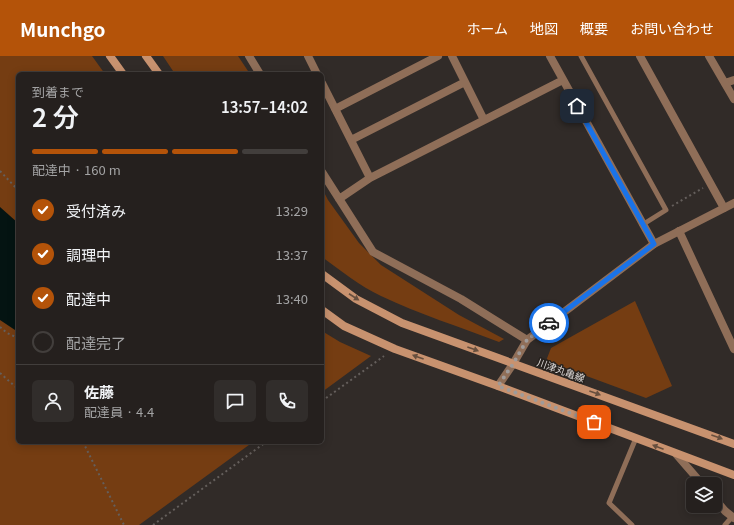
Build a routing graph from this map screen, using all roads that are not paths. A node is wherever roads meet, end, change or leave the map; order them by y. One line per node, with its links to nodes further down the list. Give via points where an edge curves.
1 (110, 56): 11 (main road)
2 (146, 56): 12 (main road)
3 (249, 56): 13 (street)
4 (308, 56): 14 (street)
5 (438, 56): 21 (street)
6 (452, 56): 17 (street)
7 (550, 56): 15 (street)
8 (581, 56): 29 (lane, via 665,209)
9 (640, 56): 28 (street)
10 (709, 56): 18 (street)
11 (122, 72)
12 (158, 72)
13 (259, 72)
14 (316, 72)
15 (563, 80): 22 (street); 29 (street)
16 (734, 80): 18 (street)
17 (464, 82): 22 (street); 23 (street)
18 (725, 83): 20 (street)
19 (324, 87): 21 (street)
20 (734, 99)
21 (335, 109): 23 (street)
22 (484, 120): 25 (street)
23 (351, 140): 25 (street)
24 (324, 175): 26 (street)
25 (370, 178): 26 (street)
26 (339, 199): 34 (street, via 373,252 461,299)
27 (734, 203): 28 (street)
28 (724, 208): 30 (street)
29 (642, 225): 31 (street)
30 (679, 231): 31 (street); 35 (street)
31 (654, 244): 34 (street)
32 (324, 275): 36 (main road, 川津丸亀線, one-way to 36, via 356,298 402,323)
33 (324, 311): 37 (main road, one-way to 33, via 395,349 344,326)
34 (527, 340): 36 (street)
35 (734, 349)
36 (513, 364): 37 (street); 39 (main road, 川津丸亀線, one-way to 39)
37 (498, 386): 38 (main road)
38 (636, 438): 40 (main road, one-way to 38); 45 (lane, via 609,503)
39 (734, 444)
40 (676, 454): 41 (main road); 42 (street)
41 (734, 476)
42 (696, 477)
43 (722, 507): 44 (street)
44 (733, 517): 46 (lane)
45 (632, 525)
46 (725, 525)

